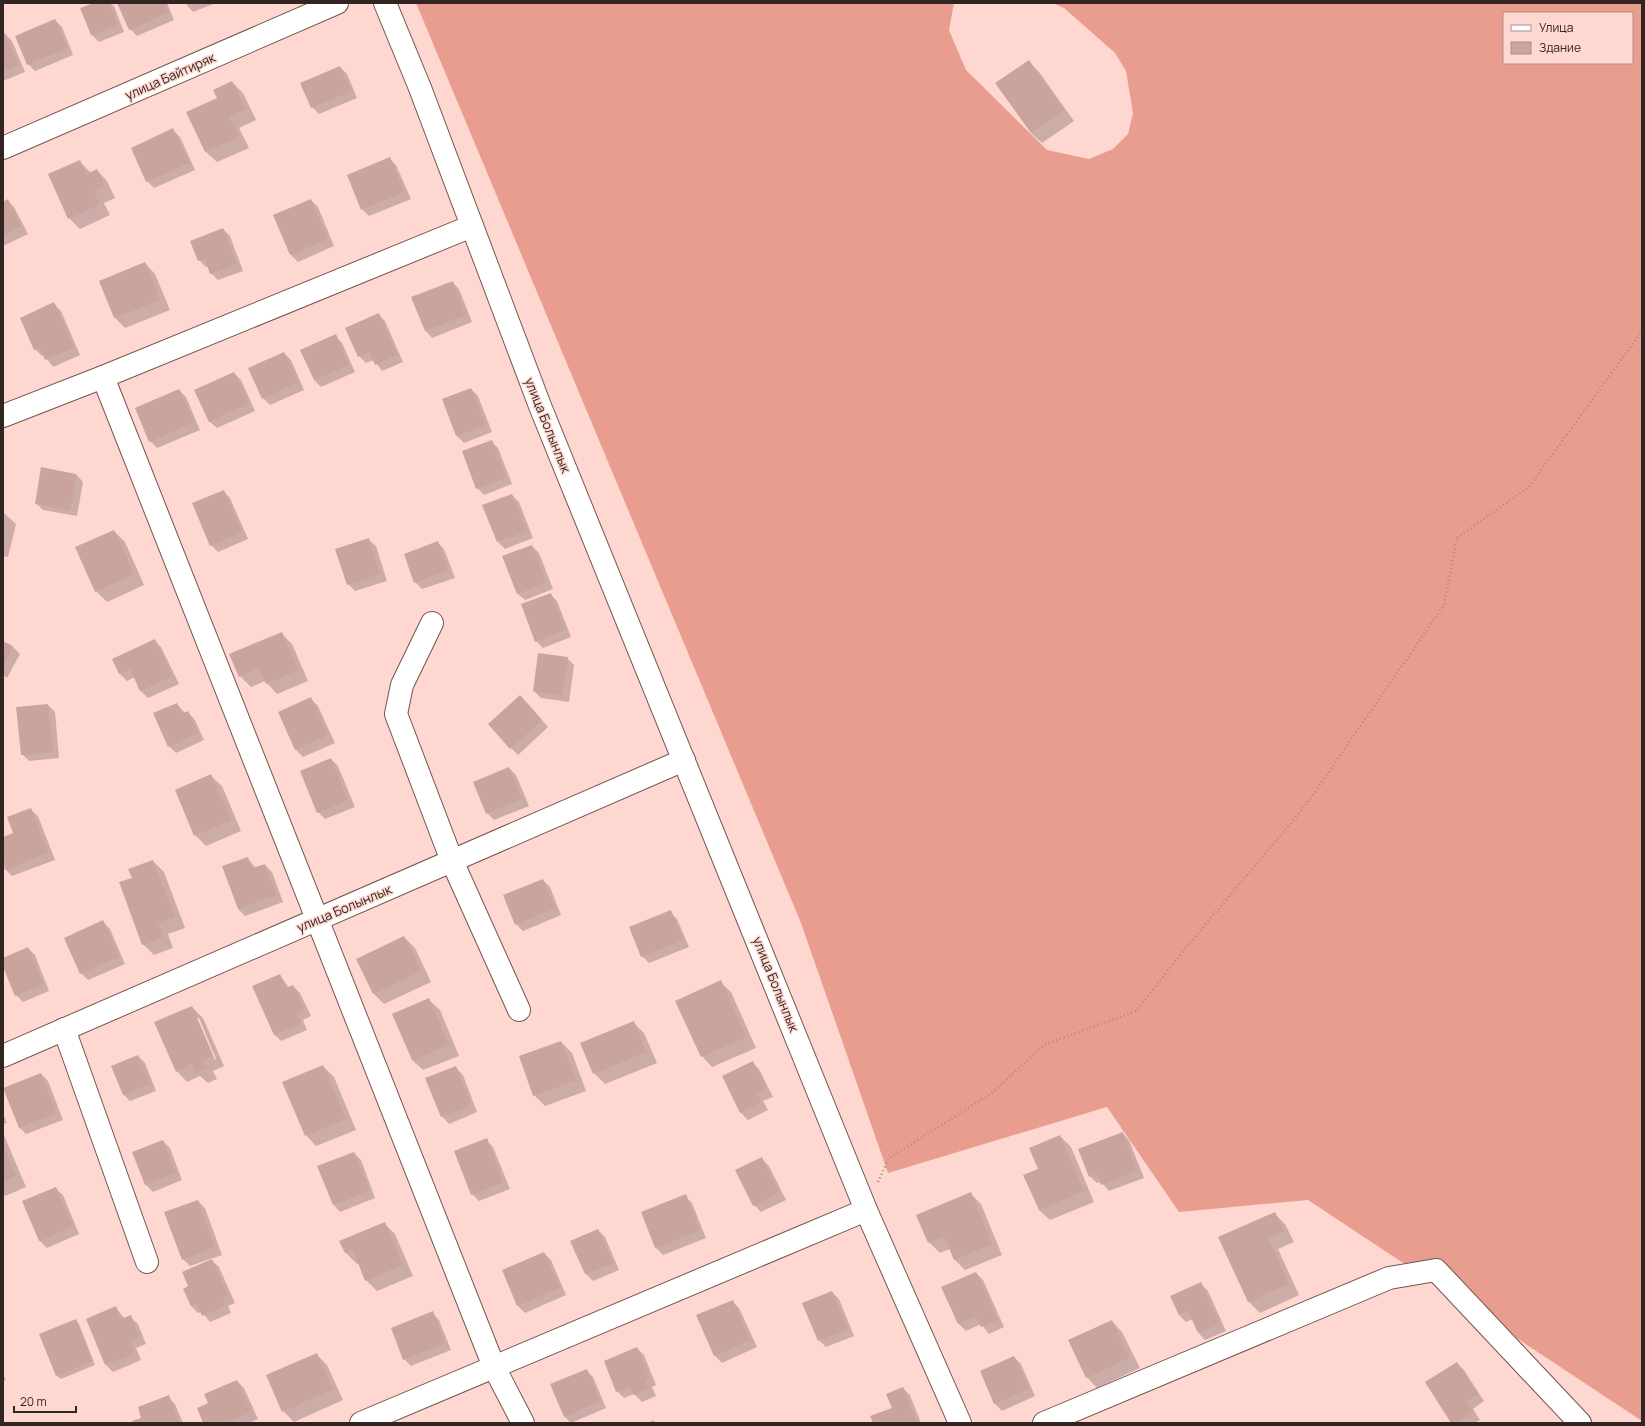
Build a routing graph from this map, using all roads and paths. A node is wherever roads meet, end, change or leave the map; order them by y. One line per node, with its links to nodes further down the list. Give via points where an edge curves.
1 (337, 3): 3 (street, улица Байтиряк)
2 (385, 3): 4 (street, улица Болынлык)
3 (3, 148)
4 (472, 226): 6 (street); 9 (street, улица Болынлык, via 540,406)
5 (1642, 331): 15 (path, via 1529,487 1457,538 1444,605 1306,805 1184,949 1136,1011 1044,1045 991,1094 889,1158)
6 (103, 377): 7 (street); 11 (street)
7 (3, 416)
8 (432, 623): 10 (street, via 402,685 396,714)
9 (684, 760): 10 (street, улица Болынлык); 15 (street, улица Болынлык)
10 (452, 861): 11 (street, улица Болынлык); 12 (street)
11 (317, 919): 13 (street, улица Болынлык); 17 (street)
12 (519, 1010)
13 (64, 1029): 14 (street, улица Болынлык); 16 (street)
14 (5, 1050)
15 (866, 1210): 17 (street); 20 (street, улица Болынлык)
16 (147, 1262)
17 (494, 1367): 18 (street); 19 (street)
18 (361, 1423)
19 (523, 1423)
20 (960, 1423)
21 (1044, 1423): 22 (street, via 1389,1278 1436,1270)
22 (1580, 1423)

